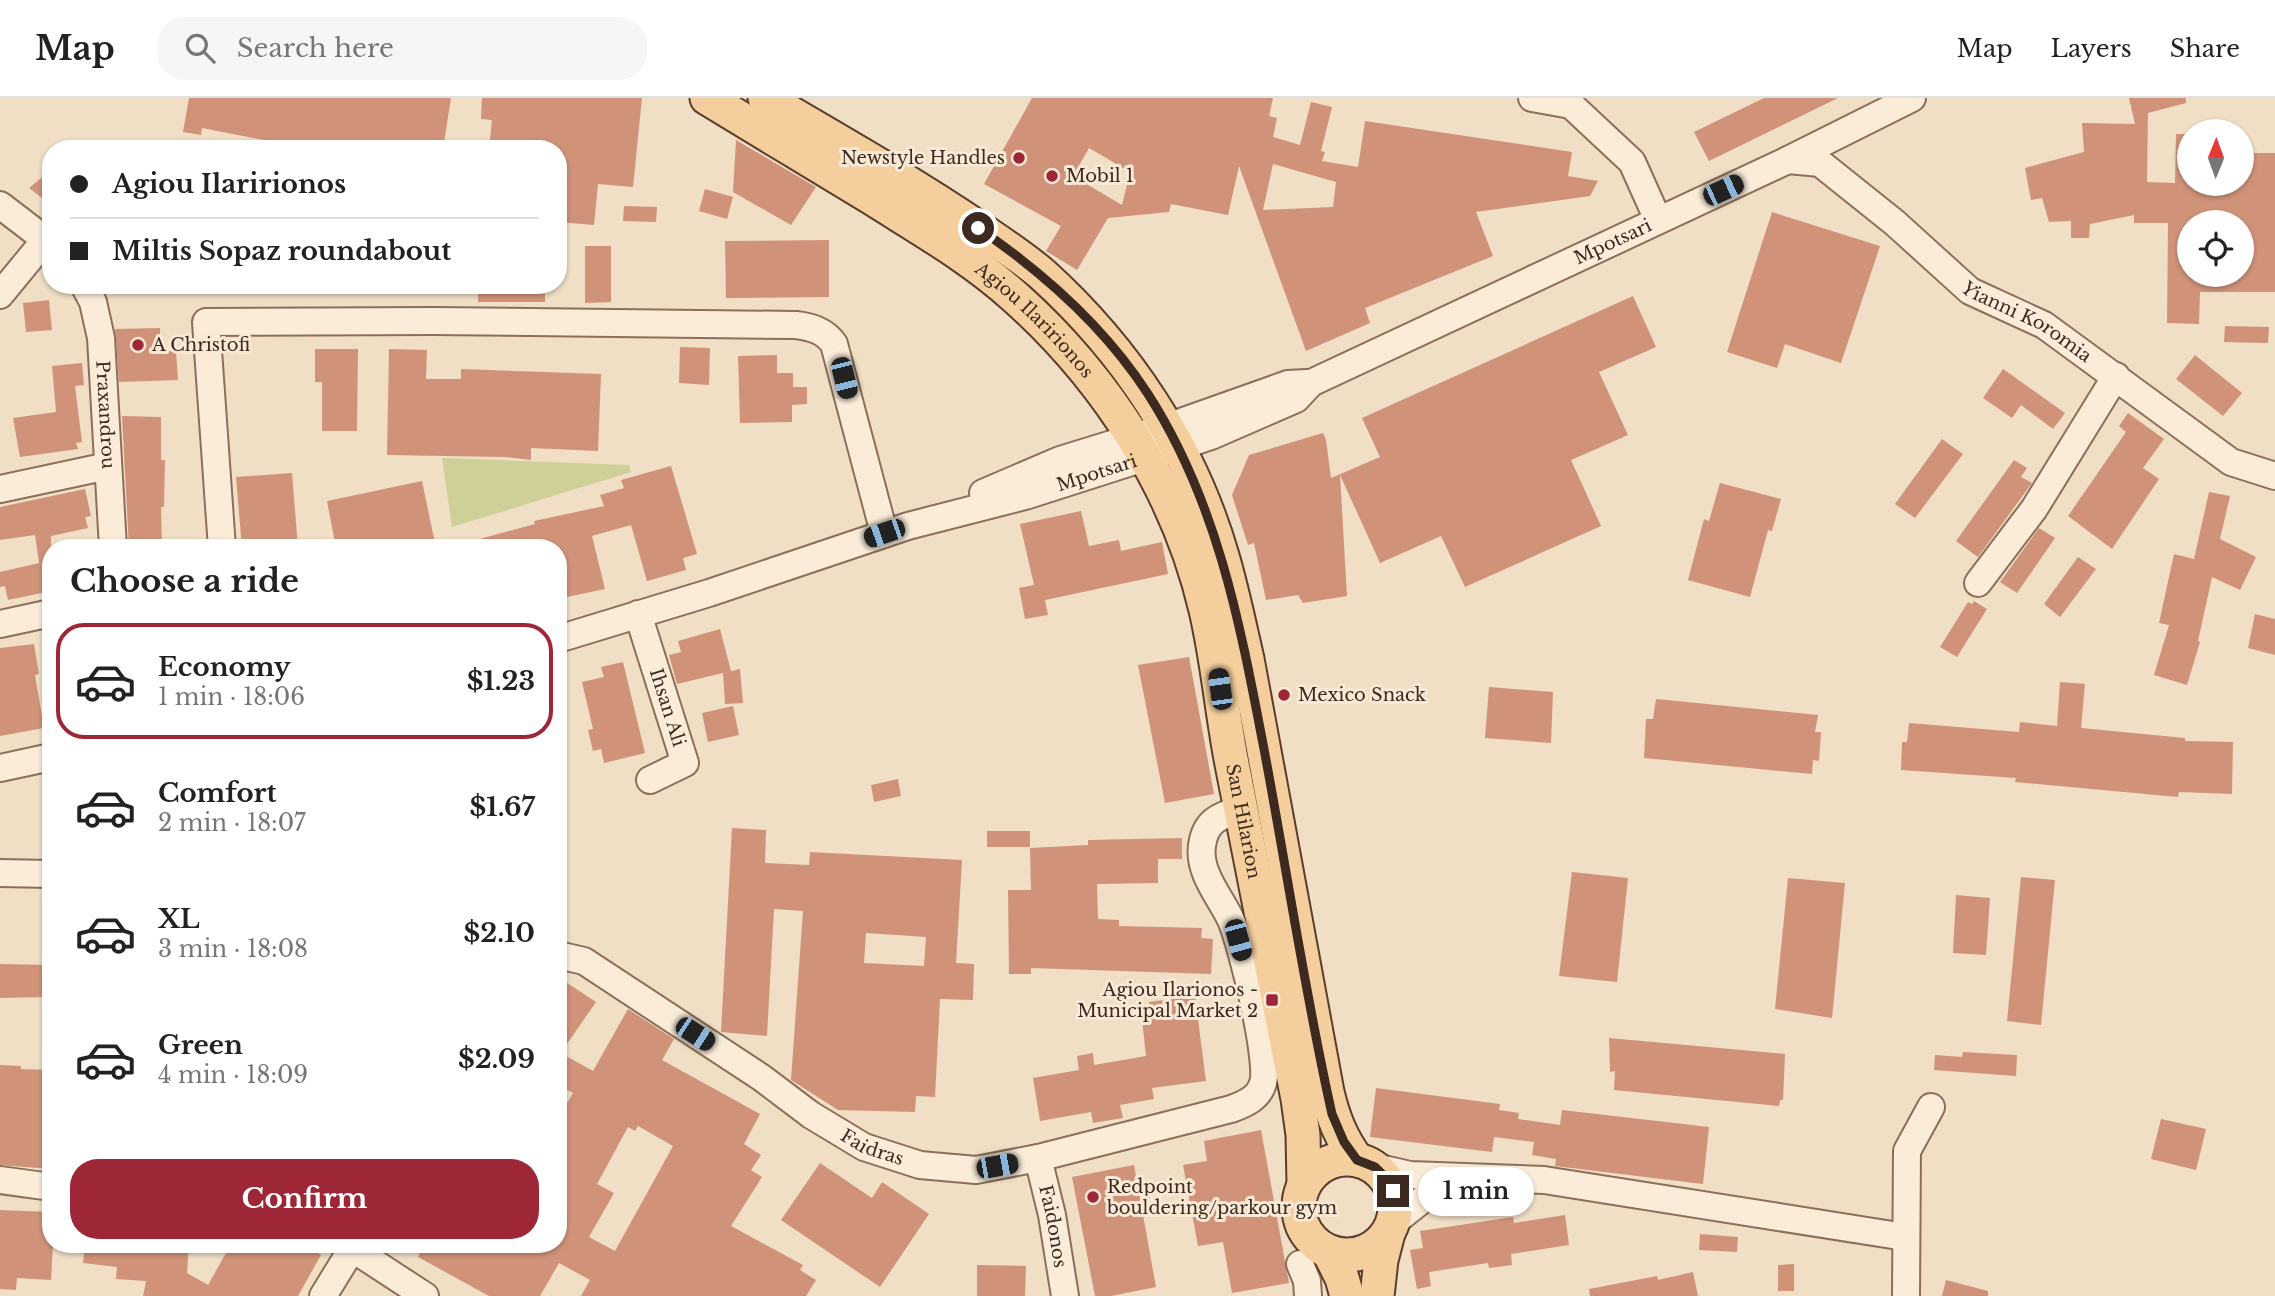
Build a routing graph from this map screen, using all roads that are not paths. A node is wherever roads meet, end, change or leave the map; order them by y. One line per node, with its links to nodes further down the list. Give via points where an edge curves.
1 (707, 98): 14 (main road, Agiou Ilaririonos, via 977,265 1049,328)
2 (765, 98): 13 (main road, Agiou Ilaririonos, via 944,205 1040,272 1116,351)
3 (1532, 98): 7 (street, via 1572,105 1632,162)
4 (1912, 98): 5 (street, Mpotsari)
5 (1787, 160): 7 (street, Mpotsari); 12 (street, Yianni Koromia, via 1819,163 1970,291 2045,325)
6 (0, 205): 8 (street)
7 (1658, 220): 13 (street, Mpotsari, via 1311,383 1296,399 1211,436)
8 (42, 236)
9 (42, 248): 11 (street)
10 (89, 294): 15 (street, Praxandrou, via 102,338)
11 (0, 295)
12 (2116, 376): 16 (street, Yianni Koromia, via 2231,462); 21 (street, via 2034,509)
13 (1173, 437): 14 (street, Mpotsari); 36 (main road, Agiou Ilaririonos, via 1208,516 1231,591 1330,1103 1337,1129)
14 (1140, 448): 18 (street, Mpotsari, via 1060,460); 26 (main road, Agiou Ilaririonos, via 1181,529)
15 (108, 466): 17 (street); 19 (street, Praxandrou)
16 (2275, 476)
17 (0, 489)
18 (896, 529): 20 (street, via 834,344 810,327 206,322); 22 (street, Mpotsari)
19 (112, 539)
20 (221, 539)
21 (1978, 583)
22 (638, 614): 25 (street, Mpotsari); 29 (street, Ihsan Ali, via 685,763)
23 (42, 615): 24 (street)
24 (0, 624)
25 (567, 636)
26 (1217, 665): 30 (main road, San Hilarion)
27 (42, 761): 28 (street)
28 (1, 774)
29 (650, 780)
30 (1241, 809): 35 (street, Faidras, via 1218,816 1201,848 1204,867 1238,940 1264,1062 1263,1085 1252,1099 1231,1109); 39 (main road, San Hilarion, via 1298,1099)
31 (0, 873): 32 (street)
32 (42, 874)
33 (567, 957): 35 (street, Faidras, via 584,961 864,1147 920,1165 976,1170)
34 (1931, 1107): 42 (street, via 1908,1151)
35 (1038, 1158): 48 (street, Faidonos)
36 (1366, 1163): 37 (street, via 1417,1175); 39 (main road, via 1342,1159 1327,1163); 41 (main road, via 1386,1178 1393,1191 1396,1207)
37 (1511, 1177): 41 (street, via 1440,1190 1416,1204); 42 (street)
38 (0, 1180): 40 (street)
39 (1304, 1184): 45 (main road, via 1298,1210)
40 (42, 1186)
41 (1391, 1228): 45 (main road, via 1377,1246 1362,1253); 51 (main road)
42 (1905, 1237): 52 (street)
43 (350, 1253): 46 (street)
44 (363, 1253): 47 (street)
45 (1314, 1258): 49 (street); 50 (main road, via 1342,1278)
46 (323, 1296)
47 (425, 1296)
48 (1065, 1296)
49 (1308, 1296)
50 (1347, 1296)
51 (1377, 1296)
52 (1906, 1296)

